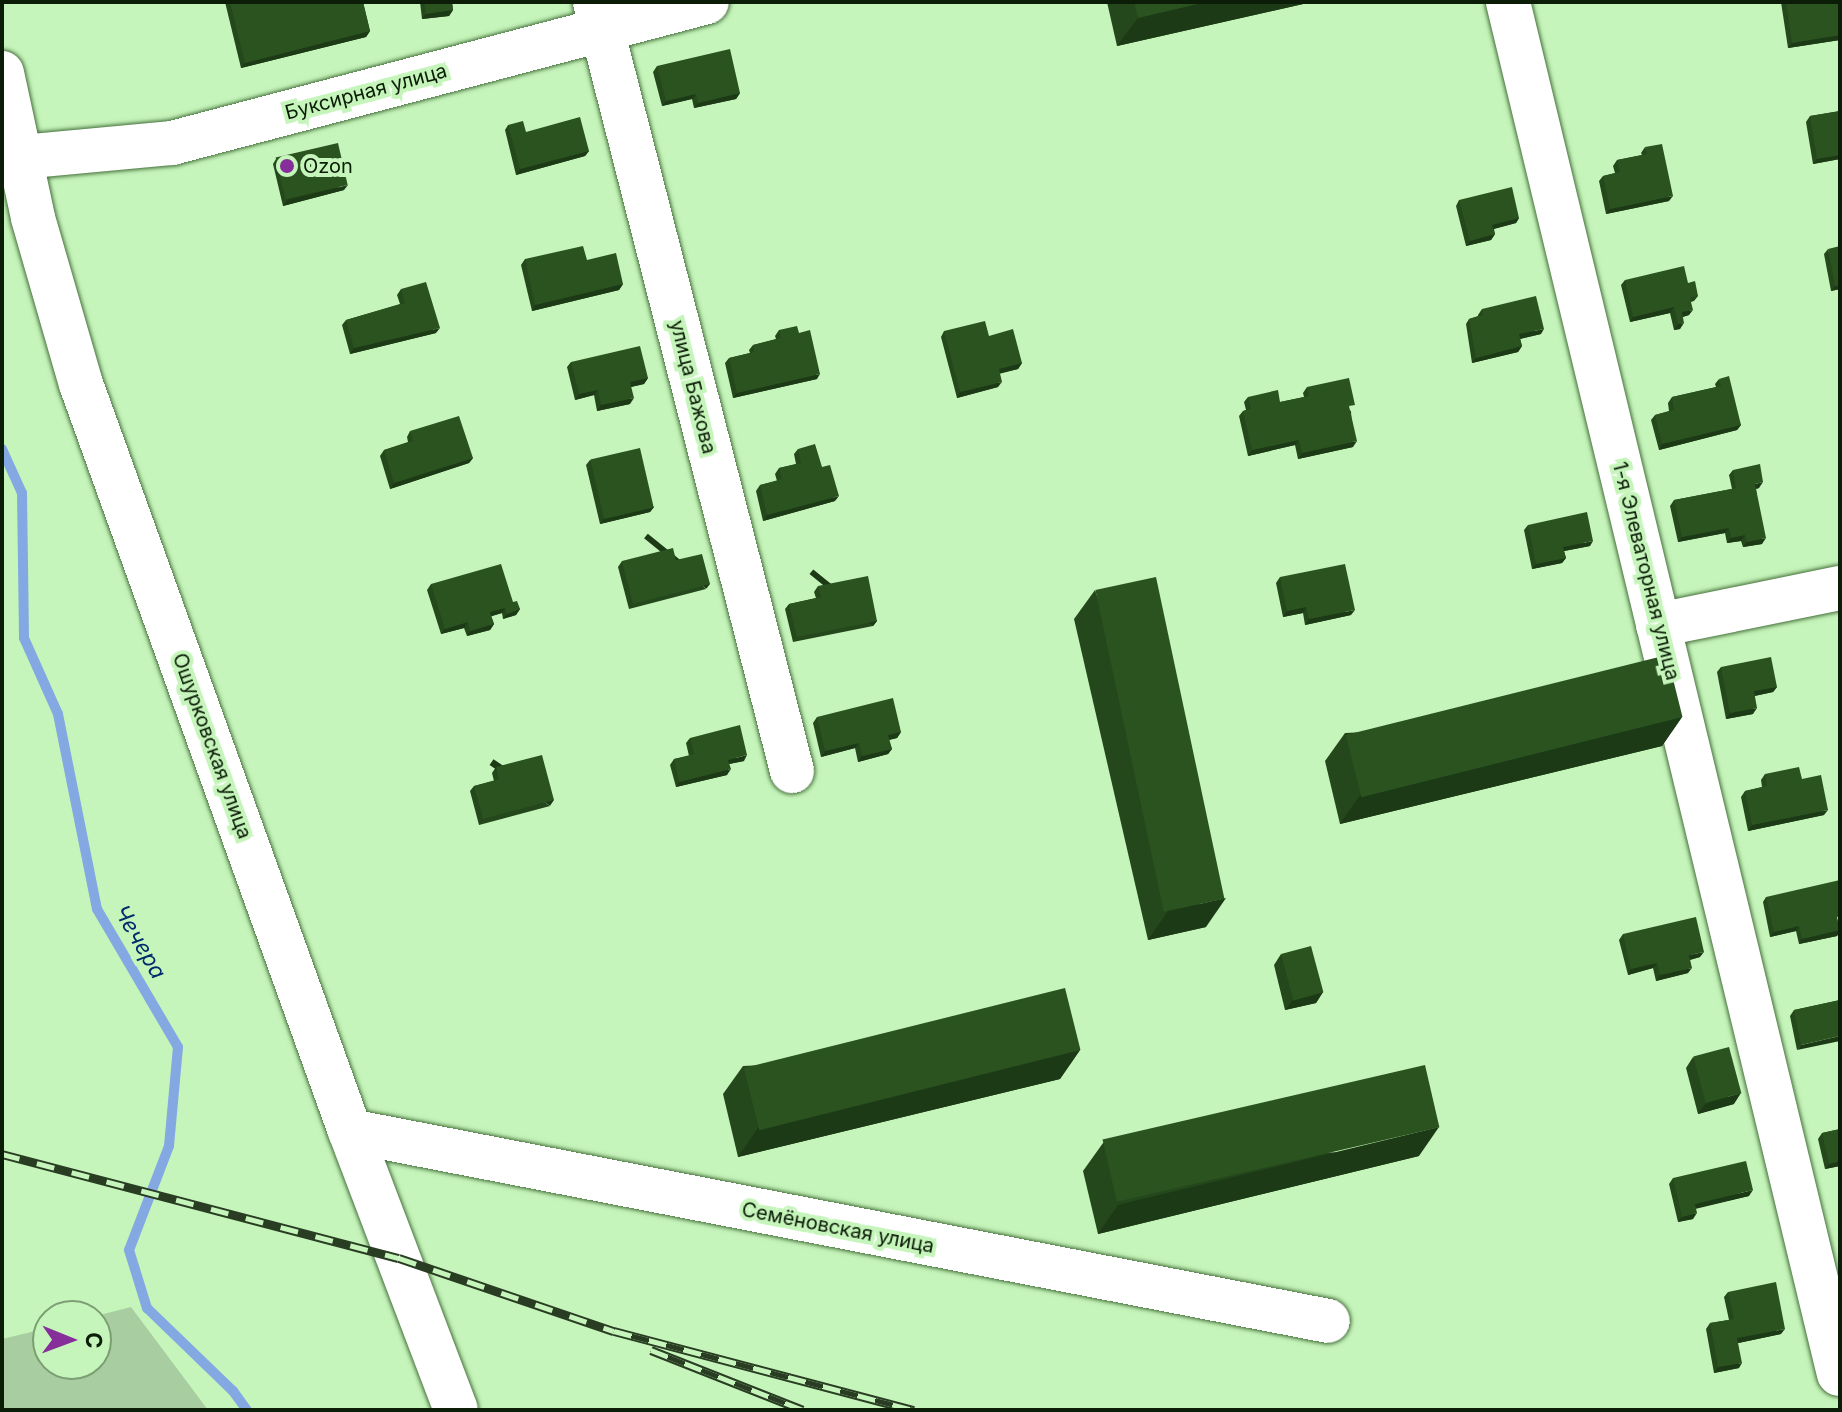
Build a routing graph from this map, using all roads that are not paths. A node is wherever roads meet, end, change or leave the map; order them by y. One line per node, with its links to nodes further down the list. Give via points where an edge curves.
1 (707, 2): 3 (street, Буксирная улица)
2 (1508, 2): 7 (street, 1-я Элеваторная улица)
3 (598, 16): 5 (street, Буксирная улица, via 172,143); 8 (street, улица Бажова)
4 (2, 73): 5 (street, Ошурковская улица)
5 (20, 157): 9 (street, Ошурковская улица, via 81,384)
6 (1840, 588): 7 (street)
7 (1658, 625): 11 (street, 1-я Элеваторная улица)
8 (792, 771)
9 (350, 1131): 10 (street, Семёновская улица); 12 (street, Ошурковская улица)
10 (1328, 1321)
11 (1839, 1374)
12 (456, 1410)

